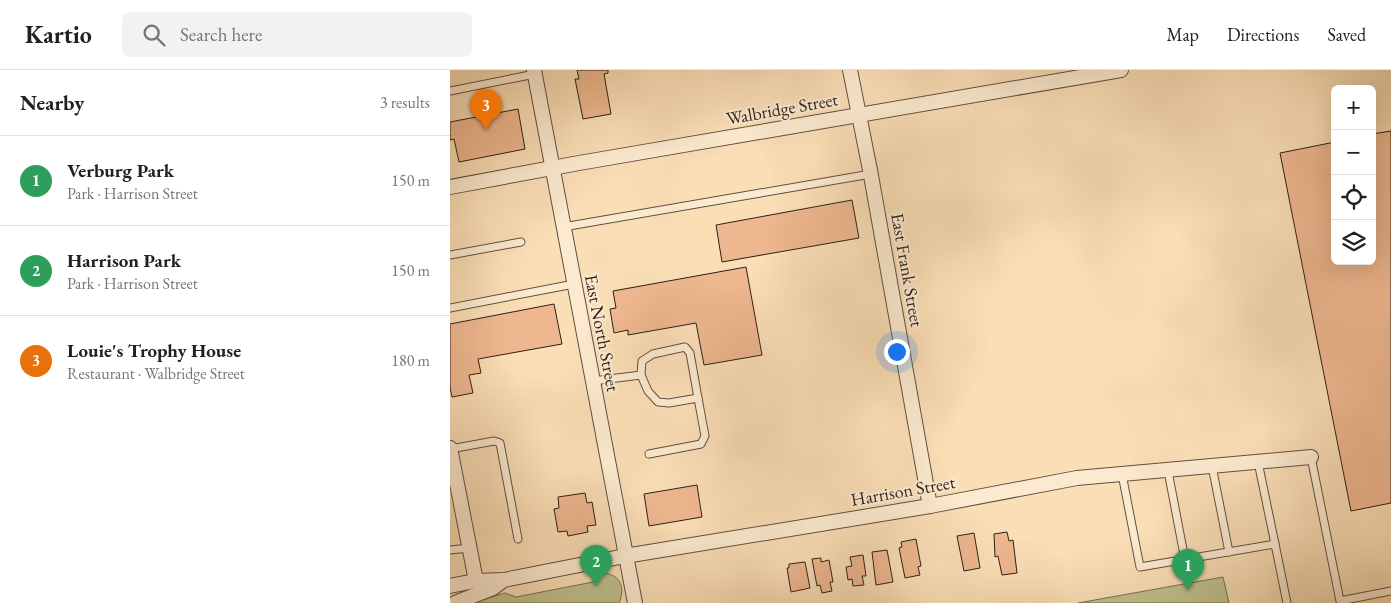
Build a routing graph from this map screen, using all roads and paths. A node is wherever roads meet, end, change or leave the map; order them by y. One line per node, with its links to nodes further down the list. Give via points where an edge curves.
1 (850, 70): 5 (street, East Frank Street)
2 (1121, 70): 5 (street, Walbridge Street)
3 (534, 72): 4 (lane); 6 (street, East North Street)
4 (450, 91)
5 (858, 115): 6 (street, Walbridge Street); 7 (street, East Frank Street)
6 (552, 168): 8 (street, Walbridge Street); 9 (street, East North Street)
7 (871, 174): 9 (lane); 24 (street, East Frank Street)
8 (450, 187)
9 (563, 227): 12 (street, East North Street)
10 (521, 242): 11 (lane)
11 (450, 255)
12 (574, 284): 13 (lane); 15 (street, East North Street)
13 (450, 308)
14 (642, 375): 15 (lane); 16 (lane, via 648,391 658,402); 16 (lane, via 642,361 653,354 684,347 690,353)
15 (593, 382): 30 (street, East North Street)
16 (698, 398): 18 (lane, via 705,436 701,444)
17 (450, 448): 25 (lane, via 494,441 500,443); 27 (street)
18 (649, 454)
19 (1311, 457): 20 (street, Harrison Street); 36 (lane)
20 (1258, 462): 21 (street, Harrison Street); 26 (lane)
21 (1212, 466): 22 (street, Harrison Street); 29 (lane)
22 (1168, 471): 23 (street, Harrison Street); 31 (lane)
23 (1122, 474): 24 (street, Harrison Street, via 1077,478); 31 (lane, via 1140,567)
24 (930, 506): 30 (street, Harrison Street)
25 (518, 538)
26 (1275, 544): 29 (lane); 39 (lane)
27 (470, 548): 28 (lane); 33 (street)
28 (450, 550)
29 (1229, 552): 31 (lane)
30 (625, 556): 32 (street, Harrison Street); 38 (street, East North Street)
31 (1185, 560)
32 (504, 580): 33 (street, Harrison Street); 37 (street, Harrison Street)
33 (476, 581): 34 (street, Harrison Street)
34 (450, 586)
35 (1391, 590): 36 (lane)
36 (1340, 602)
37 (455, 603)
38 (635, 603)
39 (1287, 603)

